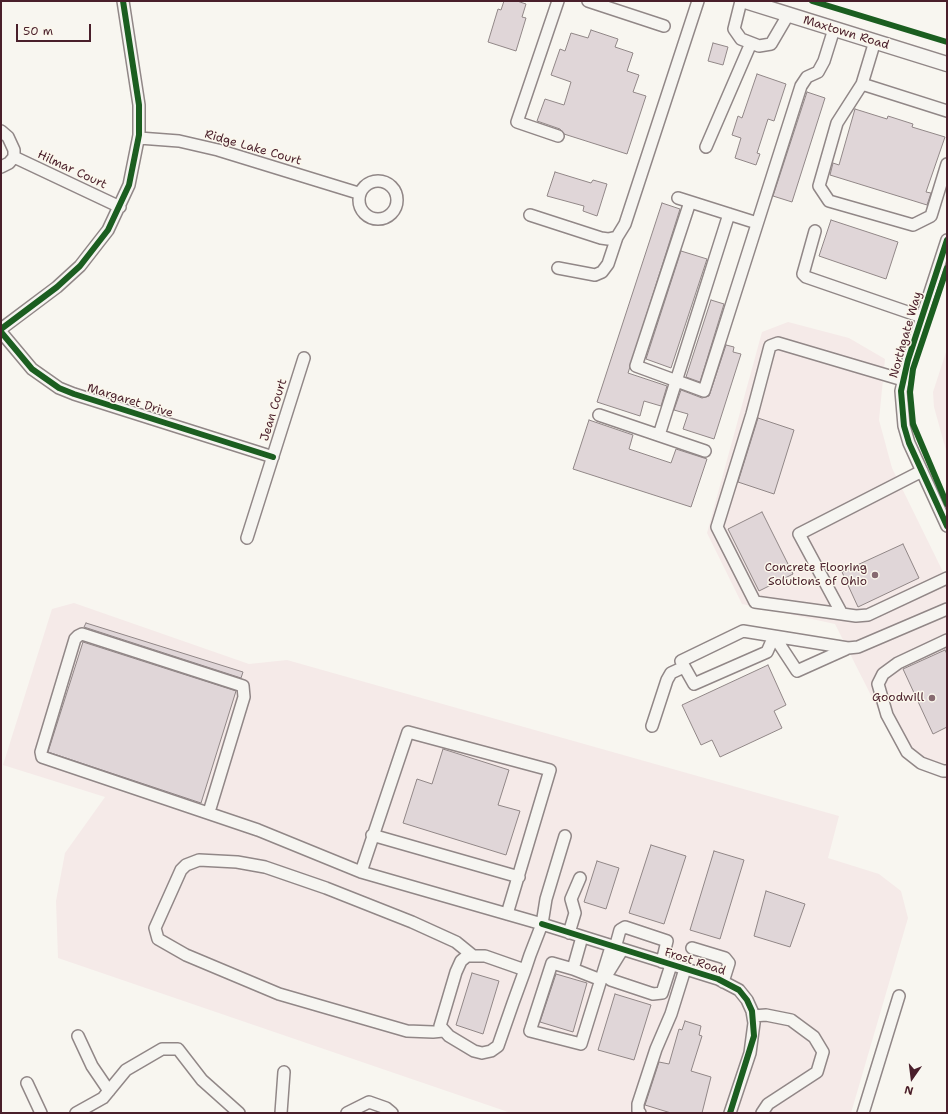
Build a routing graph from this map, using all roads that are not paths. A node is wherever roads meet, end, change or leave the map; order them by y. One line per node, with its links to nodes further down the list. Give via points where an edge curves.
1 (123, 1): 17 (street, via 139,105)
2 (558, 1): 16 (street, via 517,122)
3 (588, 1): 8 (street)
4 (698, 1): 30 (street, via 625,224)
5 (741, 1): 11 (street, via 734,29 741,39)
6 (745, 1): 7 (main road, Maxtown Road)
7 (788, 14): 9 (main road, Maxtown Road); 11 (street, via 771,44 759,46)
8 (664, 26)
9 (834, 29): 10 (main road, Maxtown Road); 28 (street, via 818,72 806,77 801,86)
10 (874, 41): 12 (main road, Maxtown Road); 13 (street)
11 (751, 43): 18 (street)
12 (947, 64)
13 (862, 84): 14 (street); 20 (street, via 837,123 819,186 829,201 913,225 931,216)
14 (947, 111)
15 (1, 132): 19 (street, via 12,142)
16 (558, 136)
17 (139, 138): 22 (street, Ridge Lake Court, via 178,141 218,150); 25 (street, via 129,185)
18 (706, 147)
19 (14, 157): 21 (street); 25 (street, Hilmar Court)
20 (947, 164)
21 (1, 167)
22 (358, 193)
23 (678, 198): 24 (street)
24 (690, 202): 26 (street); 38 (street, via 636,366)
25 (120, 207): 34 (street, via 108,230 80,266 57,287)
26 (729, 214): 28 (street); 38 (street)
27 (530, 215): 30 (street, via 601,238)
28 (757, 223): 38 (street, via 704,391)
29 (815, 231): 33 (street, via 803,274 806,277)
30 (617, 237): 32 (street, via 608,264 602,272 595,275)
31 (947, 240): 33 (street, Northgate Way)
32 (558, 268)
33 (922, 317): 37 (street, Northgate Way)
34 (1, 329)
35 (1, 332): 42 (street, Margaret Drive, via 32,369 64,390)
36 (304, 358): 42 (street, Jean Court)
37 (903, 380): 43 (street, Northgate Way, via 904,426); 48 (street, via 778,343 770,346 717,527 755,602)
38 (676, 381): 40 (street)
39 (599, 414): 40 (street)
40 (658, 435): 41 (street)
41 (705, 451)
42 (273, 457): 45 (street, Jean Court)
43 (922, 471): 44 (street, Northgate Way); 48 (street, via 799,534)
44 (947, 526)
45 (247, 538)
46 (947, 578): 48 (street, via 868,615)
47 (947, 609): 51 (street, via 858,647)
48 (842, 614)
49 (774, 636): 51 (street); 51 (street, via 797,671); 52 (street, via 743,631 682,661); 52 (street, via 767,652 694,684)
50 (947, 640): 54 (street, via 898,663 883,674 878,684 886,715 907,752 921,763)
51 (848, 648)
52 (684, 666): 53 (street, via 671,674 667,680)
53 (652, 726)
54 (947, 771)
55 (209, 812): 55 (street, Frost Road, via 42,757 41,752 78,636 82,634 243,686 244,697); 58 (street, Frost Road)
56 (372, 835): 58 (street); 59 (street); 59 (street, via 408,732 550,770)
57 (565, 836): 62 (street, via 546,899)
58 (361, 872): 61 (street, Frost Road)
59 (519, 877): 61 (street)
60 (580, 878): 63 (street, via 571,899 575,913)
61 (507, 914): 62 (street, Frost Road)
62 (542, 924): 63 (street, Frost Road); 71 (street)
63 (569, 933): 64 (street, Frost Road)
64 (582, 938): 66 (street, Frost Road); 69 (street)
65 (692, 948): 73 (street, via 725,958 729,963)
66 (616, 949): 68 (street, Frost Road); 68 (street, via 620,930 625,927 667,941); 68 (street, via 606,976 653,994 662,992); 72 (street)
67 (472, 955): 71 (street, via 485,956); 76 (street, via 461,961 456,972 440,1026); 76 (street, via 456,942 326,888 265,867 237,862 199,860 186,865 181,870 155,928 158,939 186,955 279,994 407,1031)
68 (667, 964): 70 (street, Frost Road)
69 (573, 969): 72 (street); 72 (street, via 552,963 530,1031 581,1044)
70 (685, 969): 73 (street, Frost Road); 87 (street, via 638,1104)
71 (524, 970): 76 (street, via 498,1046 482,1053 474,1051)
72 (600, 980)
73 (723, 982): 75 (street, Frost Road, via 739,990 747,1000)
74 (899, 996): 90 (street)
75 (753, 1016): 88 (street, Frost Road, via 754,1036 750,1053); 89 (street, via 766,1015 791,1020 814,1037 823,1052 817,1072 768,1104)
76 (443, 1031)
77 (78, 1036): 80 (street, via 92,1066)
78 (284, 1072): 84 (street)
79 (27, 1083): 81 (street)
80 (110, 1091): 82 (street, via 103,1098); 83 (street, via 126,1070 162,1049 178,1049 202,1080)
81 (41, 1113)
82 (76, 1113)
83 (239, 1113)
84 (281, 1113)
85 (347, 1113): 86 (street, via 369,1102)
86 (392, 1113)
87 (640, 1113)
88 (730, 1113)
89 (762, 1113)
90 (863, 1113)

